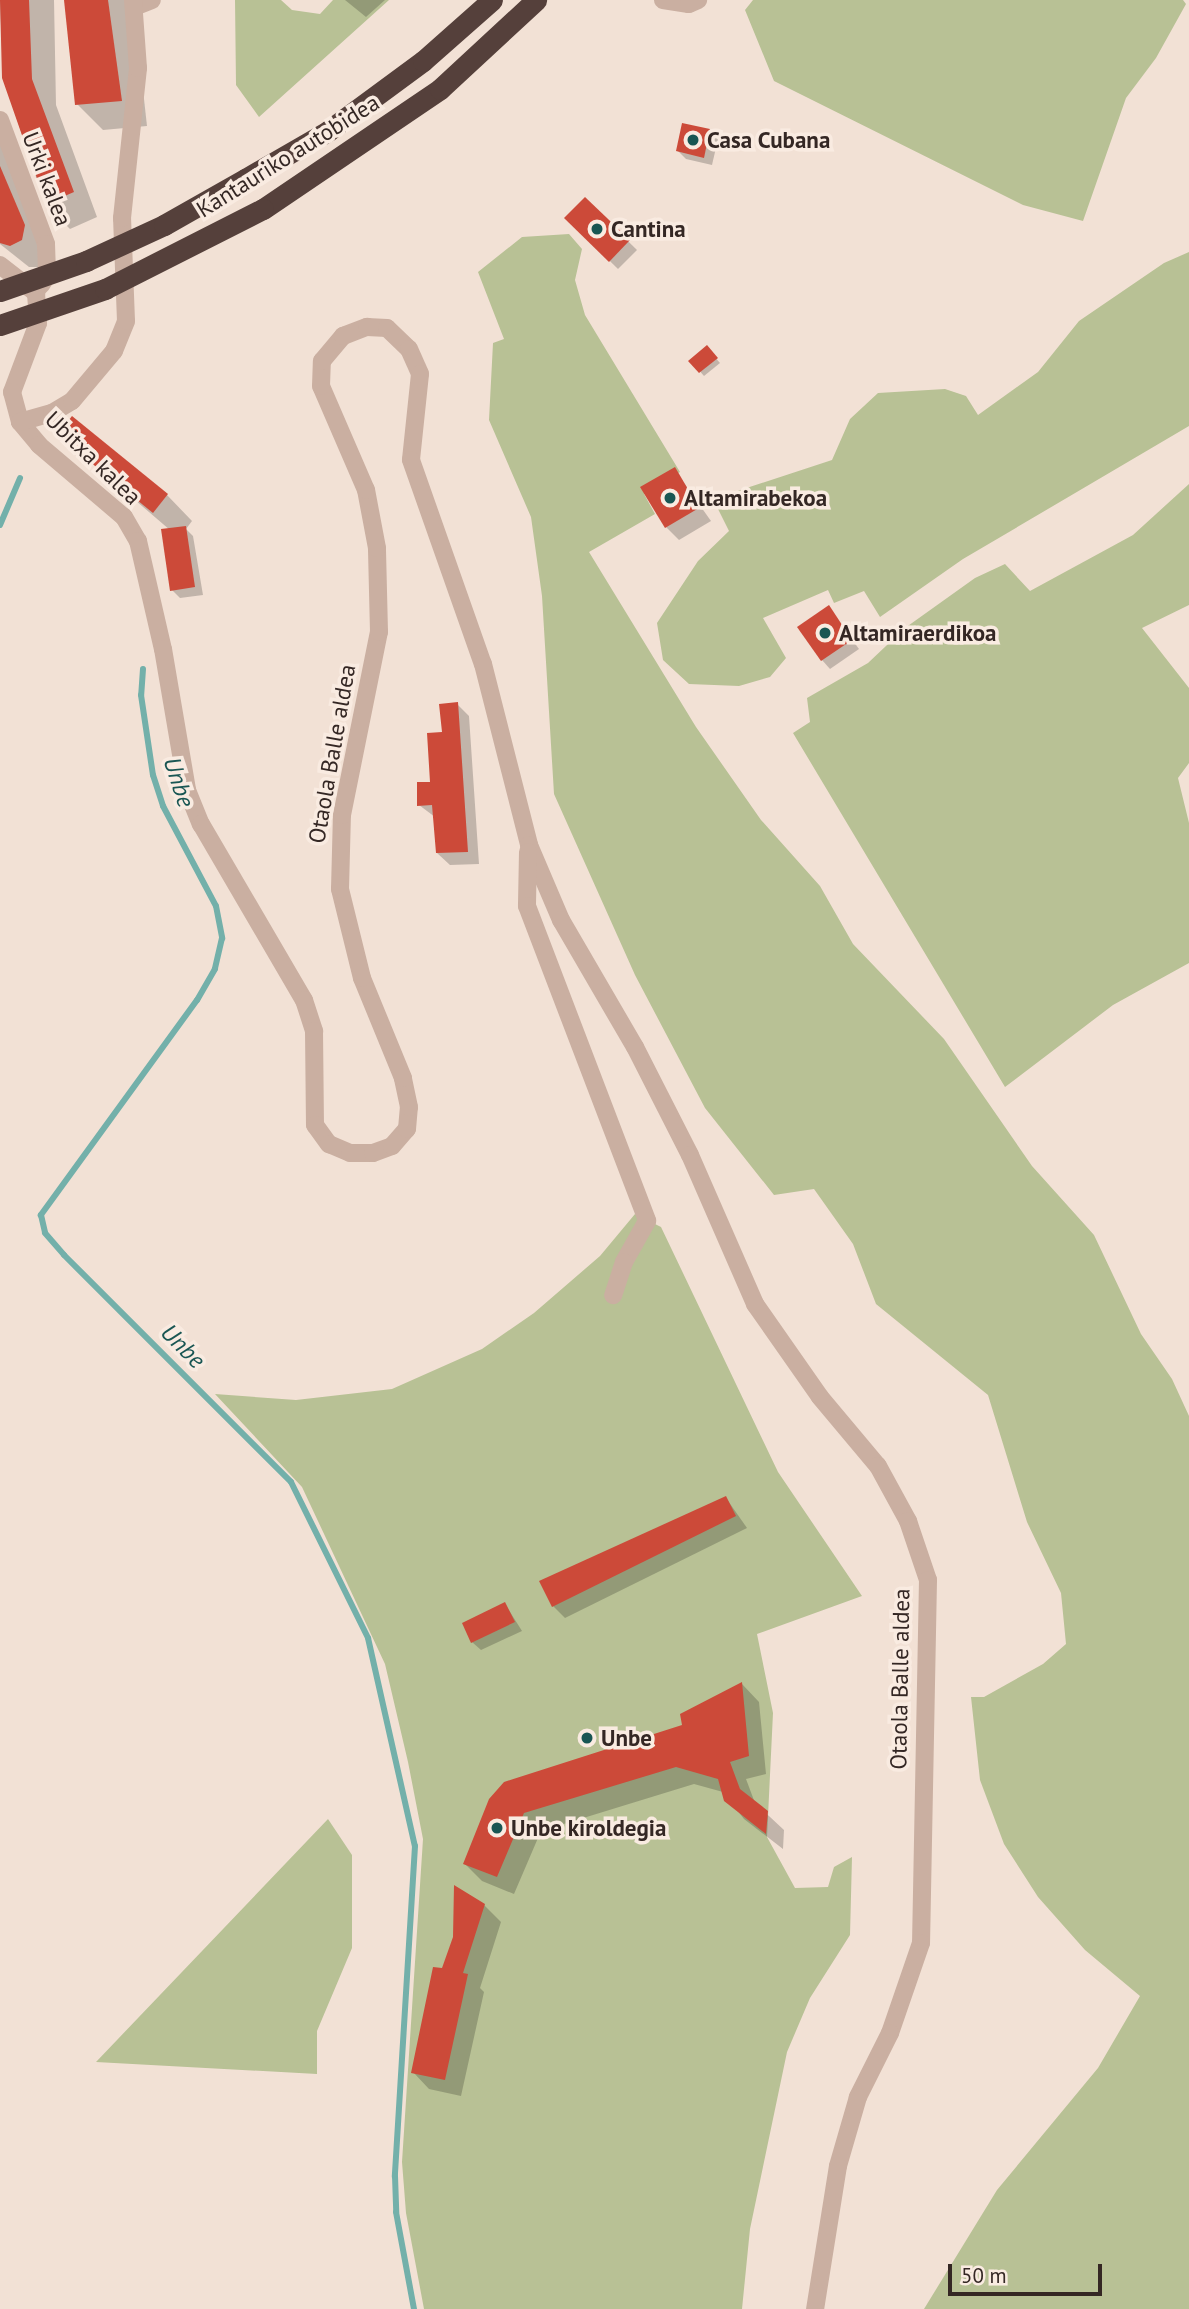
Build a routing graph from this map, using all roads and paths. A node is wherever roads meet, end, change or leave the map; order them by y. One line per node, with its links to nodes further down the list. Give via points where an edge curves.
1 (152, 0): 6 (street)
2 (492, 0): 9 (highway, Kantauriko autobidea, bridge, via 423,61 328,131 164,225 86,261)
3 (536, 0): 11 (highway, Kantauriko autobidea, bridge, via 440,89 263,209 105,289)
4 (663, 0): 5 (street, via 690,4)
5 (698, 0)
6 (133, 3): 13 (street, via 138,68 122,218 126,321 114,351 72,401 52,413)
7 (0, 120): 10 (street, Urki kalea, via 46,244 47,276)
8 (0, 265): 10 (street)
9 (0, 291)
10 (36, 293): 12 (street, Ubitxa kalea, via 38,323)
11 (0, 325)
12 (6, 392): 13 (street, Ubitxa kalea)
13 (20, 422): 14 (street, Ubitxa kalea, via 38,445 124,517)
14 (138, 541): 15 (street, Otaola Balle aldea, via 163,649 187,790 201,824 304,1000 314,1031 315,1125 329,1144 349,1153 373,1153 392,1146 407,1129 410,1107 403,1078 362,978 340,889 342,815 379,632 377,548 366,490 321,386 322,361 342,336 367,327 387,328 409,349 420,374 411,460 483,664)
15 (528, 845): 16 (street, Otaola Balle aldea, via 527,906 647,1221 624,1262); 17 (street, Otaola Balle aldea, via 561,919 635,1047 690,1155 755,1304 820,1397 878,1466 908,1521 928,1580 921,1943 890,2033 858,2098 838,2166)
16 (613, 1295)
17 (815, 2309)

